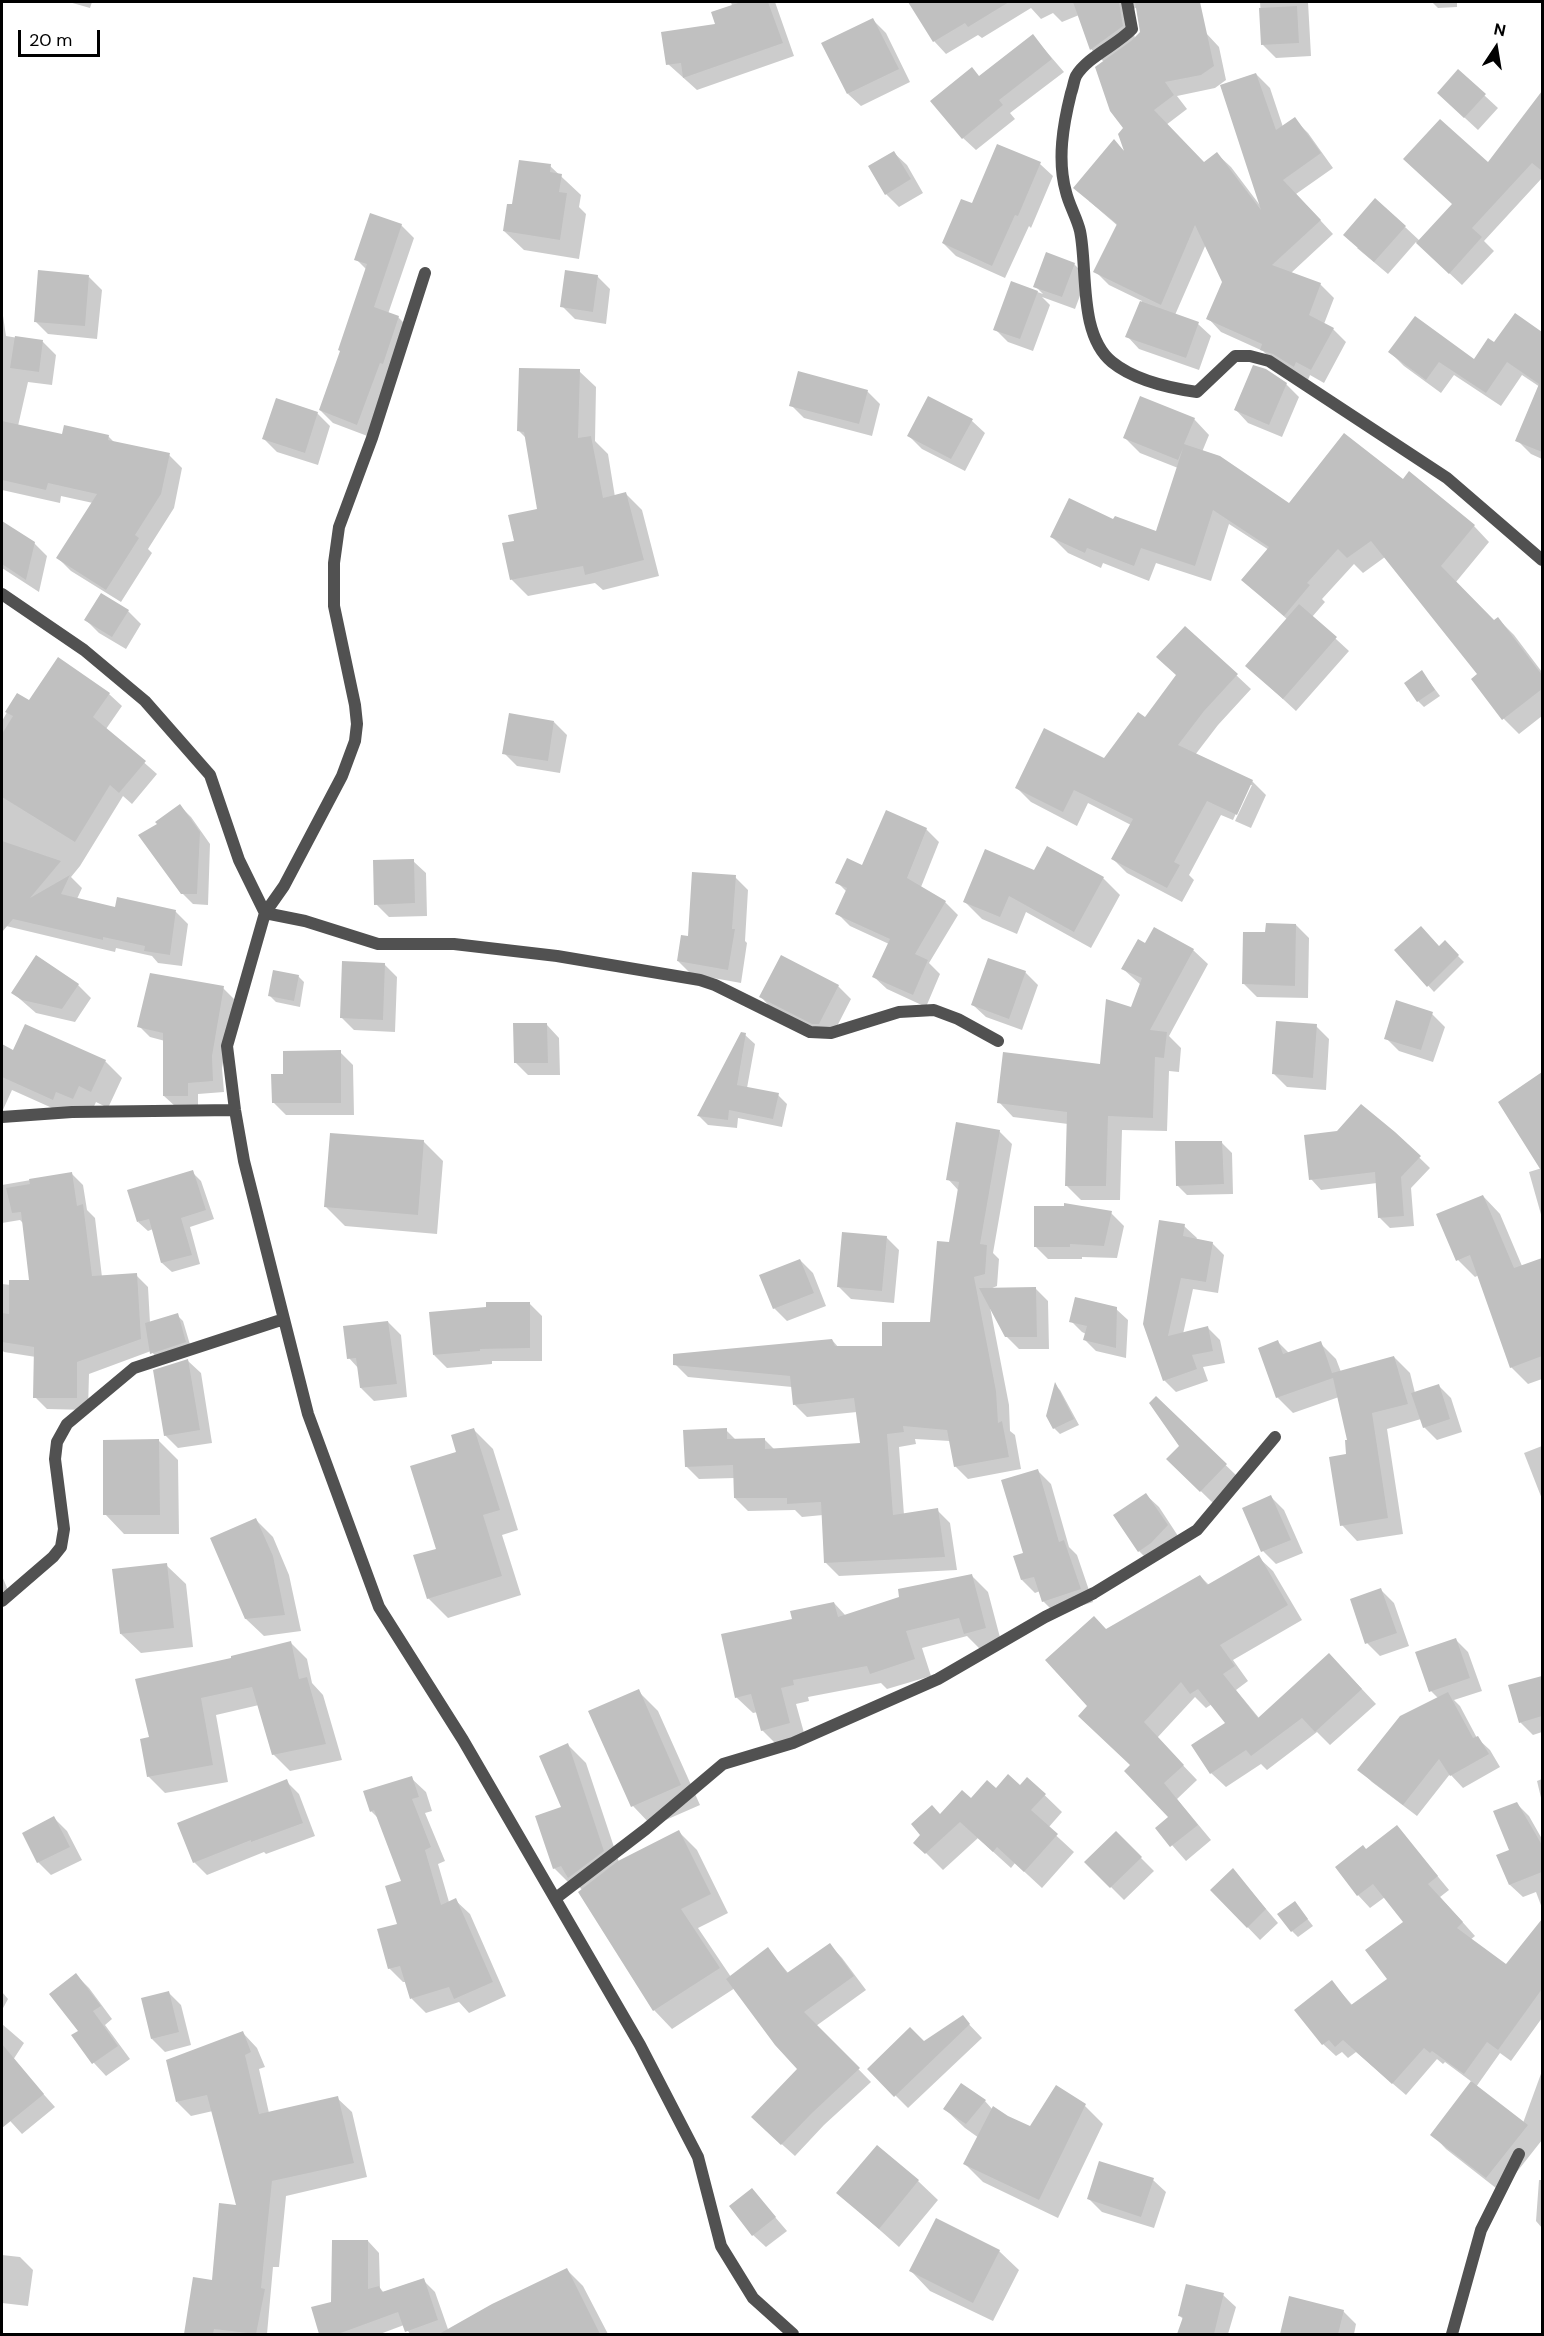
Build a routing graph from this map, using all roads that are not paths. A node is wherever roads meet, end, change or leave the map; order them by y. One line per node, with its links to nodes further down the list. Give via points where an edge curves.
1 (1126, 2): 3 (street, via 1132,29 1088,62 1076,76 1061,147 1065,191 1080,231 1086,302 1097,343 1111,361 1135,375 1197,392 1235,357 1269,361 1447,478)
2 (425, 273): 5 (street, via 339,527 334,606 355,705 355,741 342,776)
3 (1542, 560)
4 (2, 594): 5 (street, via 84,650 144,701 210,775 239,860)
5 (266, 913): 6 (street, via 378,944 453,944 557,956 700,980 810,1032 831,1033 900,1012 934,1010); 7 (street, via 227,1046)
6 (998, 1041)
7 (235, 1110): 8 (street); 9 (street)
8 (2, 1117)
9 (284, 1319): 11 (street, via 134,1368 67,1424 57,1442 55,1459 64,1529 61,1546); 12 (street, via 308,1414 379,1607)
10 (1275, 1437): 12 (street, via 1197,1530 1094,1593 938,1679 793,1743 723,1764)
11 (2, 1600)
12 (556, 1898): 14 (street, via 698,2157 721,2246 753,2298)
13 (1519, 2154): 15 (street, via 1481,2230)
14 (793, 2334)
15 (1452, 2334)

